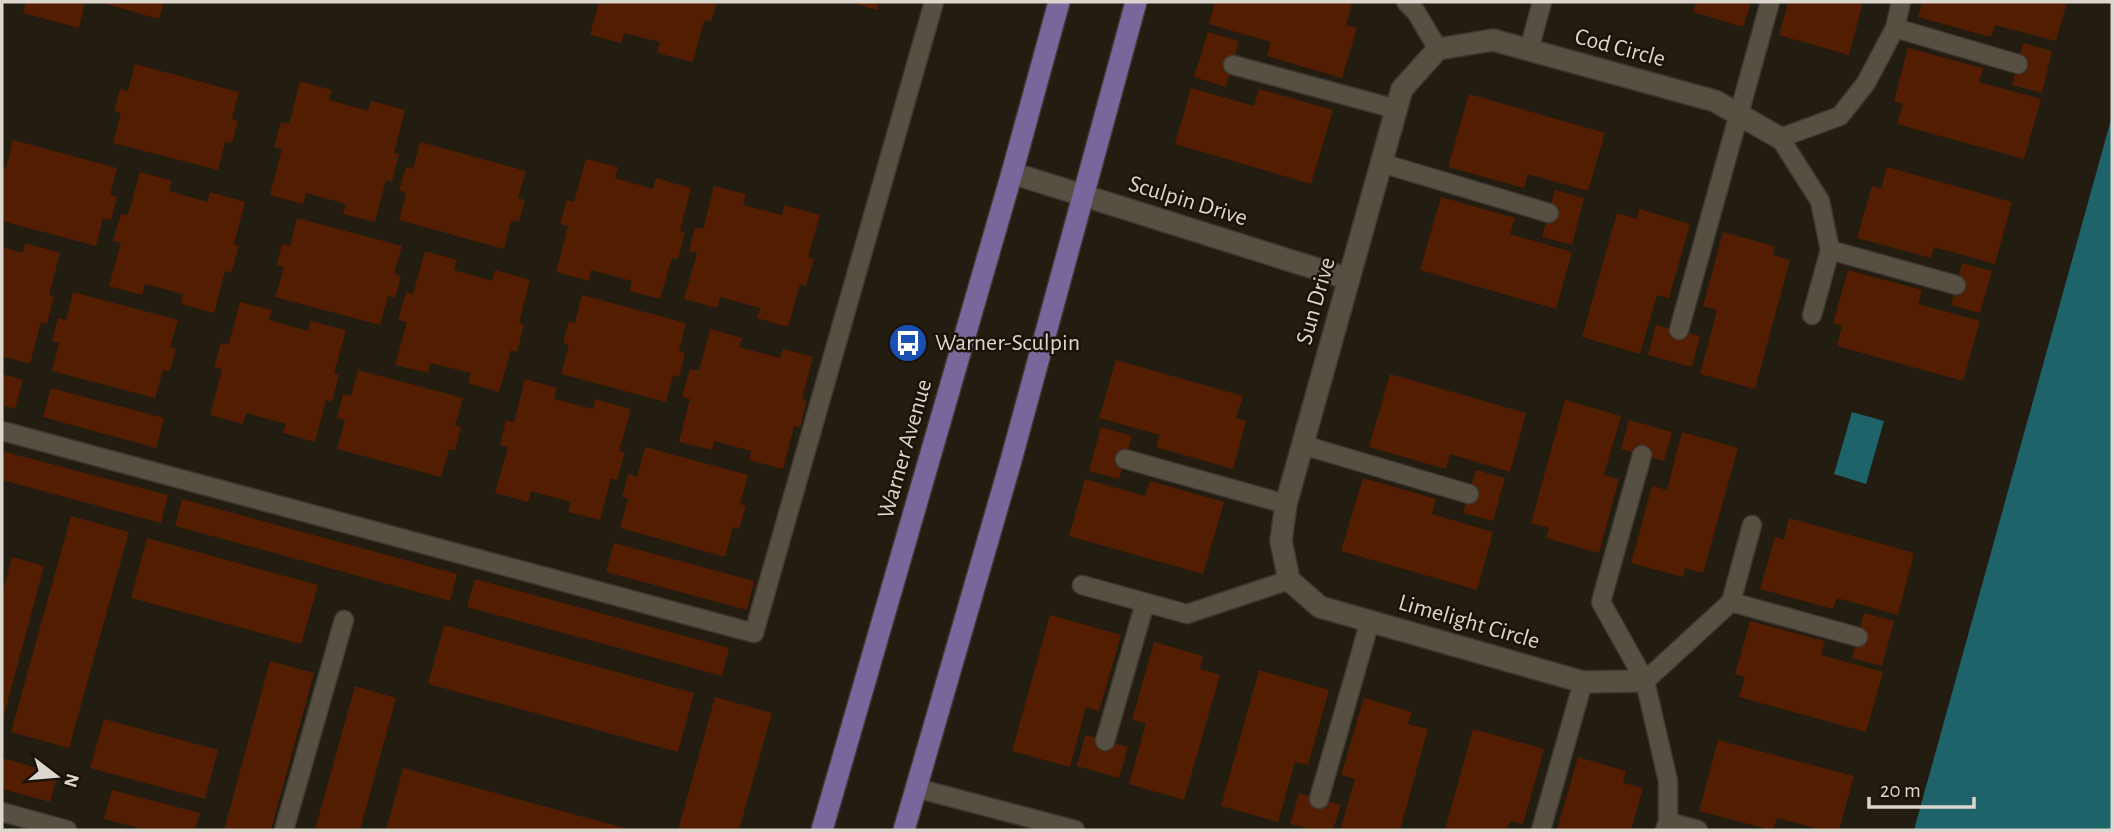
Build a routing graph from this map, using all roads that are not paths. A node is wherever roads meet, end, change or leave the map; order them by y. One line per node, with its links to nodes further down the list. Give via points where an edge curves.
1 (934, 2): 25 (lane, via 754,633)
2 (1059, 2): 17 (main road, Warner Avenue)
3 (1136, 2): 18 (main road)
4 (1406, 2): 9 (lane)
5 (1542, 2): 10 (lane)
6 (1770, 2): 14 (lane)
7 (1901, 2): 8 (lane)
8 (1895, 28): 11 (lane); 15 (lane, via 1866,83 1840,116)
9 (1438, 49): 10 (street, Cod Circle, via 1493,40); 13 (street, Sun Drive, via 1402,89)
10 (1529, 50): 14 (street, Cod Circle, via 1715,101)
11 (2018, 64)
12 (1233, 65): 13 (lane)
13 (1396, 109): 16 (street, Sun Drive)
14 (1740, 114): 15 (street, Cod Circle); 24 (lane)
15 (1780, 138): 20 (lane, via 1820,201)
16 (1381, 163): 19 (lane); 21 (street, Sun Drive)
17 (1012, 173): 18 (street, Sculpin Drive); 48 (main road, Warner Avenue)
18 (1082, 196): 21 (street, Sculpin Drive); 42 (main road)
19 (1549, 213)
20 (1830, 250): 22 (lane); 23 (lane)
21 (1349, 279): 26 (street, Sun Drive)
22 (1956, 285)
23 (1812, 315)
24 (1679, 330)
25 (2, 431)
26 (1303, 445): 29 (lane); 30 (street, Sun Drive)
27 (1642, 455): 39 (lane, via 1601,602)
28 (1125, 459): 30 (lane)
29 (1469, 494)
30 (1286, 504): 32 (street, Sun Drive, via 1281,541)
31 (1752, 525): 34 (lane)
32 (1289, 580): 35 (lane, via 1187,614); 37 (street, Limelight Circle, via 1320,607)
33 (1083, 585): 35 (lane)
34 (1731, 602): 38 (lane); 39 (lane)
35 (1145, 603): 41 (lane)
36 (344, 620): 47 (lane)
37 (1370, 621): 40 (street, Limelight Circle); 43 (lane)
38 (1858, 637)
39 (1645, 681): 40 (street, Limelight Circle); 45 (lane, via 1668,782)
40 (1583, 682): 51 (lane)
41 (1105, 741)
42 (916, 788): 49 (main road); 50 (lane)
43 (1319, 799)
44 (2, 812): 46 (lane)
45 (1666, 826): 52 (lane)
46 (66, 830)
47 (284, 830)
48 (822, 830)
49 (904, 830)
50 (1075, 830)
51 (1541, 830)
52 (1698, 830)

